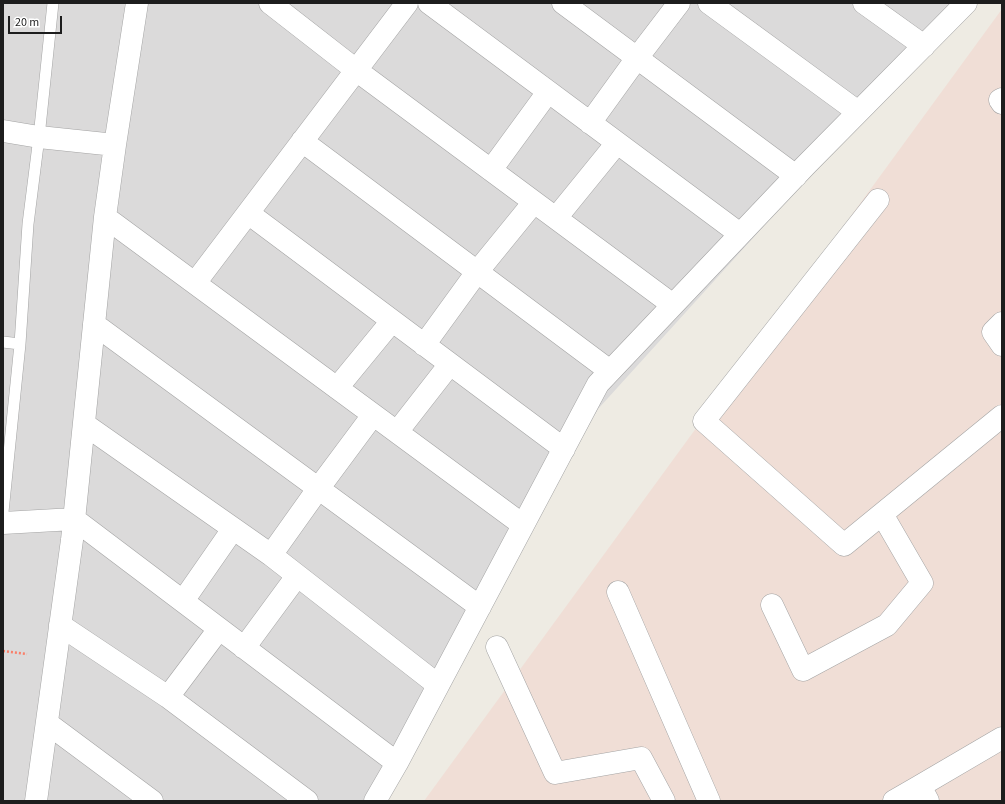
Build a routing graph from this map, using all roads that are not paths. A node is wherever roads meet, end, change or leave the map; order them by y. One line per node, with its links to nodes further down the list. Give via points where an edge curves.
1 (53, 3): 20 (lane)
2 (137, 3): 23 (street)
3 (270, 3): 13 (street)
4 (407, 3): 13 (street)
5 (429, 3): 14 (street)
6 (563, 3): 12 (street)
7 (679, 3): 12 (street)
8 (709, 3): 17 (street)
9 (864, 3): 11 (street)
10 (966, 3): 11 (street)
11 (924, 46): 17 (street)
12 (637, 58): 18 (street); 25 (street)
13 (356, 70): 21 (street); 24 (street)
14 (548, 92): 18 (street); 24 (street)
15 (1002, 99): 16 (street)
16 (1002, 103)
17 (858, 112): 25 (street)
18 (590, 123): 22 (street)
19 (3, 131): 20 (street)
20 (39, 137): 23 (street); 39 (lane, via 28,224)
21 (302, 141): 28 (street); 32 (street)
22 (617, 143): 30 (street); 31 (street)
23 (114, 145): 29 (street)
24 (491, 170): 27 (street)
25 (796, 176): 31 (street)
26 (878, 200): 52 (street, via 704,421 844,545)
27 (534, 202): 30 (street); 32 (street)
28 (248, 213): 33 (street); 35 (street)
29 (105, 217): 33 (street); 37 (street)
30 (556, 218): 34 (street)
31 (740, 234): 34 (street)
32 (477, 272): 40 (street); 43 (street)
33 (195, 283): 44 (street)
34 (673, 305): 43 (street)
35 (392, 321): 40 (street); 44 (street)
36 (1002, 323): 41 (street, via 993,332)
37 (94, 324): 47 (street); 50 (street)
38 (3, 342): 39 (lane)
39 (20, 344): 51 (lane)
40 (424, 345): 42 (street)
41 (1002, 345)
42 (450, 364): 48 (street); 49 (street)
43 (610, 371): 49 (street, via 598,384)
44 (338, 388): 45 (street)
45 (373, 415): 48 (street); 50 (street)
46 (1002, 416): 52 (street)
47 (84, 424): 53 (street); 56 (street)
48 (397, 432): 55 (street)
49 (564, 449): 55 (street)
50 (318, 489): 57 (street); 62 (street)
51 (3, 512)
52 (882, 514): 61 (street, via 922,583 887,625 803,670)
53 (74, 519): 54 (street); 60 (street); 63 (street)
54 (3, 523)
55 (523, 525): 62 (street)
56 (233, 528): 57 (street); 60 (street)
57 (271, 556): 58 (street)
58 (297, 576): 66 (street); 67 (street)
59 (618, 592): 78 (street)
60 (183, 601): 64 (street)
61 (772, 605)
62 (480, 608): 67 (street)
63 (60, 625): 68 (street); 69 (street)
64 (219, 629): 66 (street); 68 (street)
65 (497, 647): 77 (street, via 555,774 640,758)
66 (244, 648): 71 (street)
67 (438, 685): 71 (street)
68 (168, 697): 75 (street)
69 (47, 723): 73 (street); 74 (street)
70 (1002, 738): 72 (street)
71 (397, 763): 76 (street)
72 (924, 793): 79 (street)
73 (36, 801)
74 (152, 801)
75 (307, 801)
76 (375, 801)
77 (664, 801)
78 (709, 801)
79 (894, 801)

